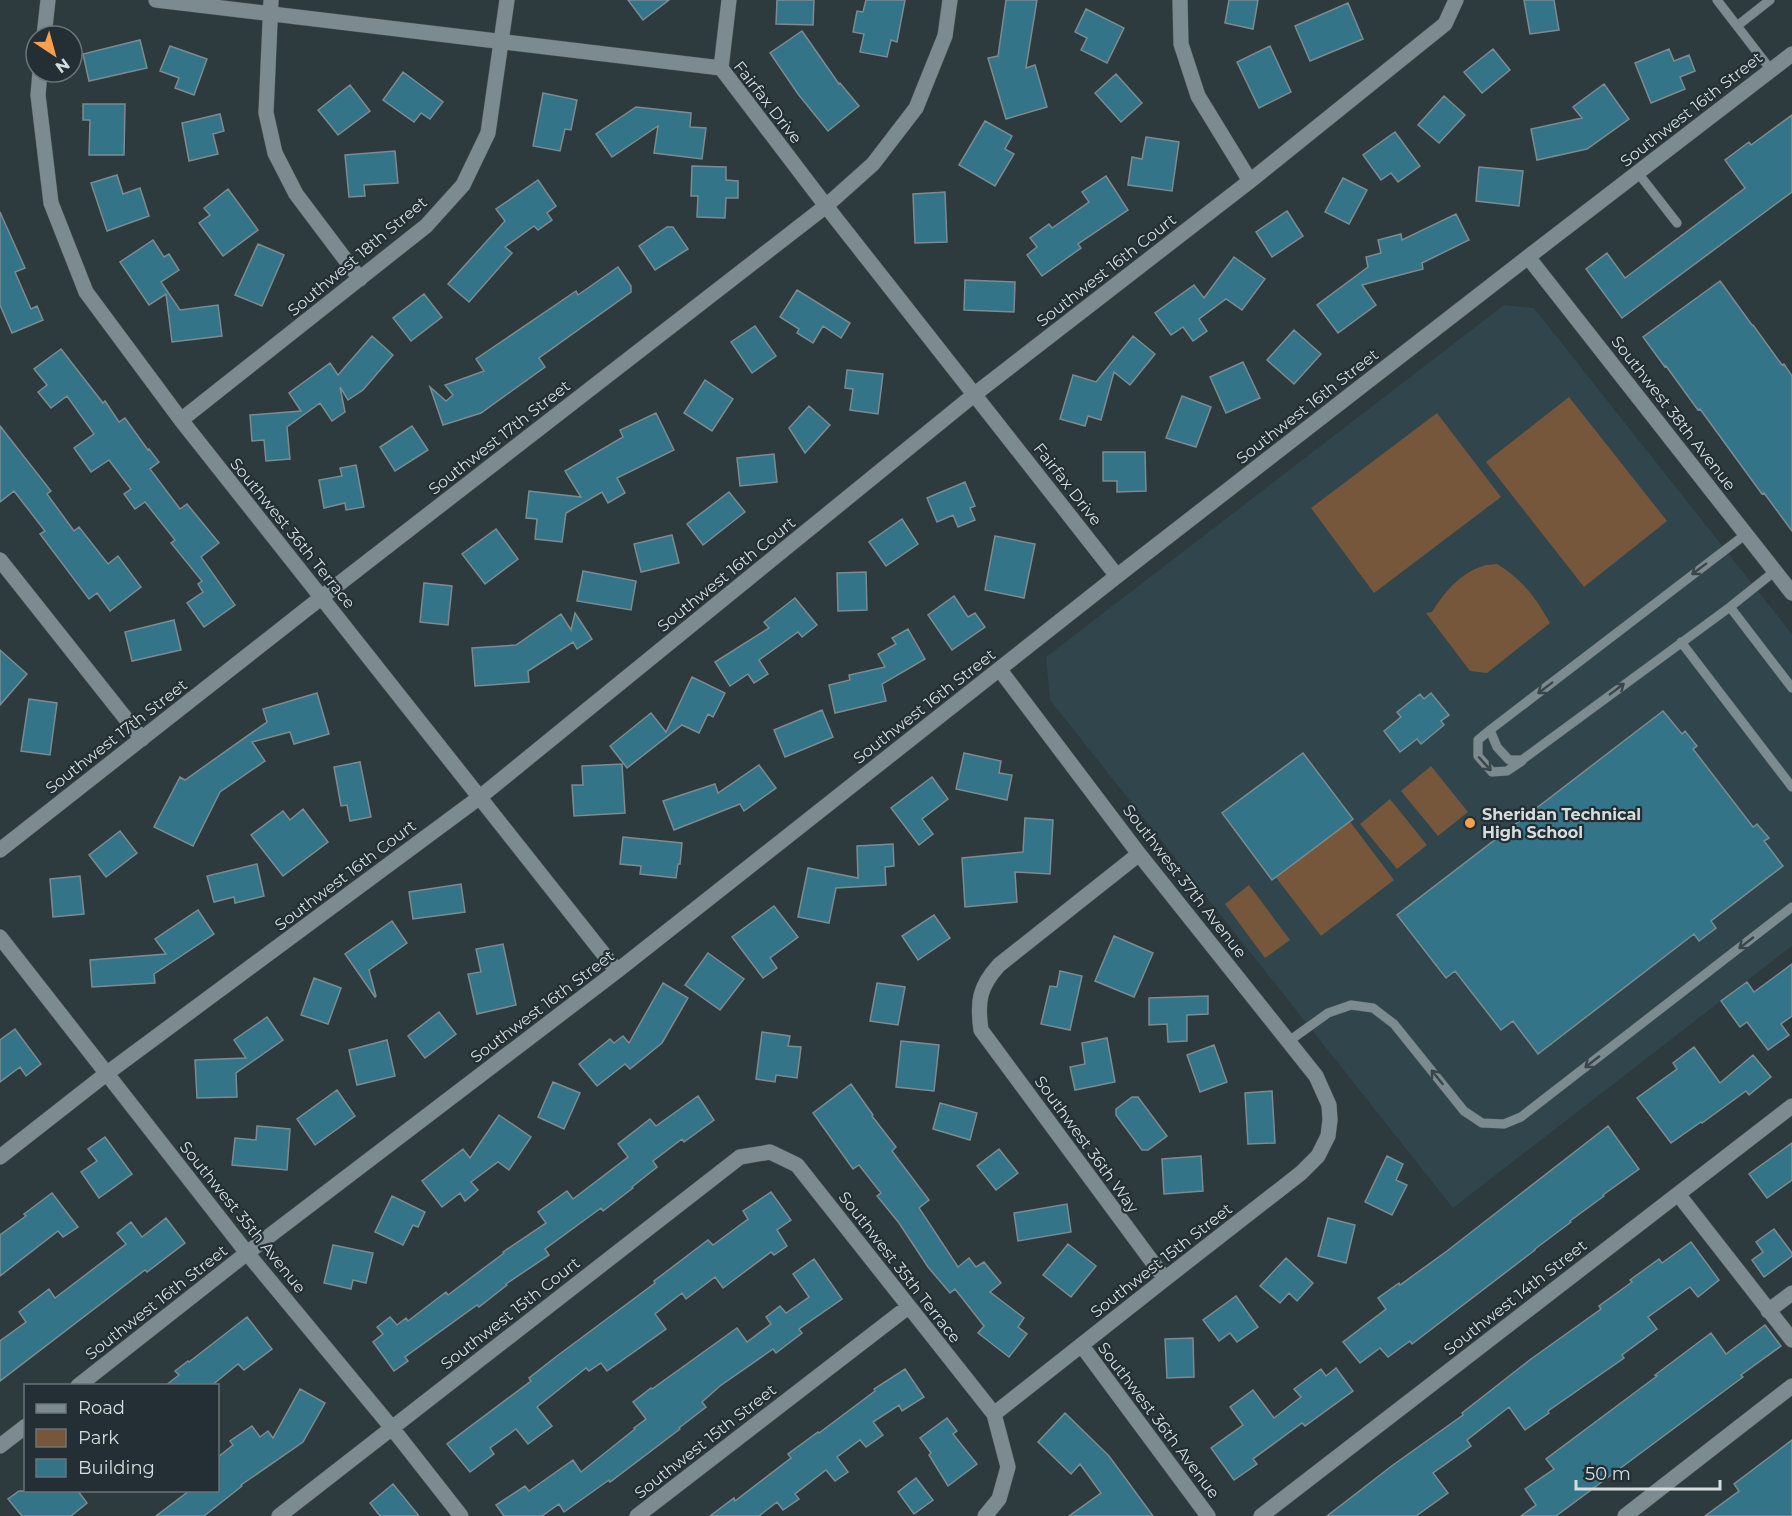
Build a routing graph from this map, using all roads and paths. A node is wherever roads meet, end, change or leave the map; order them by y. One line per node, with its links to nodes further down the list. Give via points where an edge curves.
1 (48, 0): 11 (street)
2 (156, 0): 10 (street, Fairfax Drive)
3 (507, 0): 13 (street, Southwest 18th Street)
4 (729, 0): 15 (street)
5 (950, 0): 20 (street, Southwest 17th Street, via 945,36 916,108 873,164)
6 (1180, 0): 19 (street, via 1181,44 1198,96)
7 (1456, 0): 19 (street, Southwest 16th Court, via 1445,24)
8 (1717, 0): 12 (lane)
9 (1770, 0): 12 (lane)
10 (270, 7): 13 (street, Fairfax Drive); 23 (street, via 266,112 275,153 296,194)
11 (45, 24)
12 (1737, 26): 16 (lane)
13 (502, 42): 15 (street, Fairfax Drive); 23 (street, Southwest 18th Street, via 489,133 463,185 426,225)
14 (1792, 54): 16 (street, Southwest 16th Street)
15 (721, 68): 20 (street, Fairfax Drive)
16 (1771, 70): 18 (street, Southwest 16th Street)
17 (39, 84): 25 (street, Southwest 36th Terrace, via 51,203 86,292)
18 (1638, 173): 21 (lane); 22 (street, Southwest 16th Street)
19 (1250, 181): 24 (street, Southwest 16th Court)
20 (826, 206): 24 (street, Fairfax Drive); 31 (street, Southwest 17th Street)
21 (1677, 223)
22 (1528, 257): 26 (street, Southwest 38th Avenue); 29 (street, Southwest 16th Street)
23 (360, 279): 25 (street, Southwest 18th Street)
24 (975, 394): 29 (street, Fairfax Drive); 40 (street, Southwest 16th Court)
25 (181, 420): 31 (street, Southwest 36th Terrace)
26 (1746, 534): 28 (street, Southwest 38th Avenue); 36 (lane, one-way to 36)
27 (0, 560): 37 (street)
28 (1775, 571): 30 (street, Southwest 38th Avenue); 32 (lane)
29 (1117, 576): 34 (street, Southwest 16th Street)
30 (1792, 592)
31 (322, 597): 37 (street, Southwest 17th Street); 40 (street, Southwest 36th Terrace)
32 (1730, 606): 33 (lane); 35 (lane)
33 (1681, 642): 38 (lane, one-way to 33); 39 (lane)
34 (1000, 670): 42 (street, Southwest 37th Avenue); 45 (street, Southwest 16th Street)
35 (1792, 688)
36 (1490, 729): 38 (lane, via 1497,747 1509,760); 38 (lane, one-way to 38, via 1478,740 1478,756 1492,772 1508,771)
37 (142, 739): 41 (street, Southwest 17th Street)
38 (1522, 760)
39 (1792, 788)
40 (480, 797): 45 (street, Southwest 36th Terrace); 47 (street, Southwest 16th Court)
41 (0, 850)
42 (1139, 854): 46 (street, Southwest 37th Avenue); 54 (street, Southwest 36th Way, via 999,965 983,988 978,1009 981,1030)
43 (1792, 907): 46 (lane, one-way to 46, via 1521,1117 1504,1124 1482,1123 1464,1111 1394,1024 1373,1008 1351,1005 1328,1013)
44 (0, 937): 47 (street, Southwest 35th Avenue)
45 (617, 971): 53 (street, Southwest 16th Street)
46 (1289, 1041): 49 (street, Southwest 37th Avenue, via 1316,1076 1329,1105)
47 (106, 1074): 51 (street, Southwest 16th Court); 53 (street, Southwest 35th Avenue)
48 (1792, 1106): 52 (street, Southwest 14th Street)
49 (1330, 1120): 54 (street, Southwest 15th Street, via 1328,1136 1318,1156 1301,1173)
50 (770, 1152): 56 (street, Southwest 35th Terrace, via 797,1166); 64 (street, Southwest 15th Court, via 740,1157)
51 (0, 1157)
52 (1678, 1194): 57 (street); 71 (street, Southwest 14th Street)
53 (248, 1253): 60 (street, Southwest 16th Street); 64 (street, Southwest 35th Avenue)
54 (1165, 1279): 59 (street, Southwest 15th Street)
55 (1792, 1293): 57 (street)
56 (908, 1307): 62 (street, Southwest 35th Terrace); 68 (street, Southwest 15th Street)
57 (1768, 1311): 58 (street)
58 (1792, 1340)
59 (1082, 1346): 62 (street, Southwest 15th Street); 70 (street, Southwest 36th Avenue)
60 (81, 1384)
61 (1792, 1386): 72 (street)
62 (994, 1414): 69 (street, via 1008,1467 999,1499)
63 (24, 1428): 65 (street)
64 (392, 1428): 66 (street, Southwest 15th Court); 67 (street, Southwest 35th Avenue)
65 (0, 1446)
66 (279, 1516)
67 (461, 1516)
68 (637, 1516)
69 (985, 1516)
70 (1208, 1516)
71 (1261, 1516)
72 (1625, 1516)

